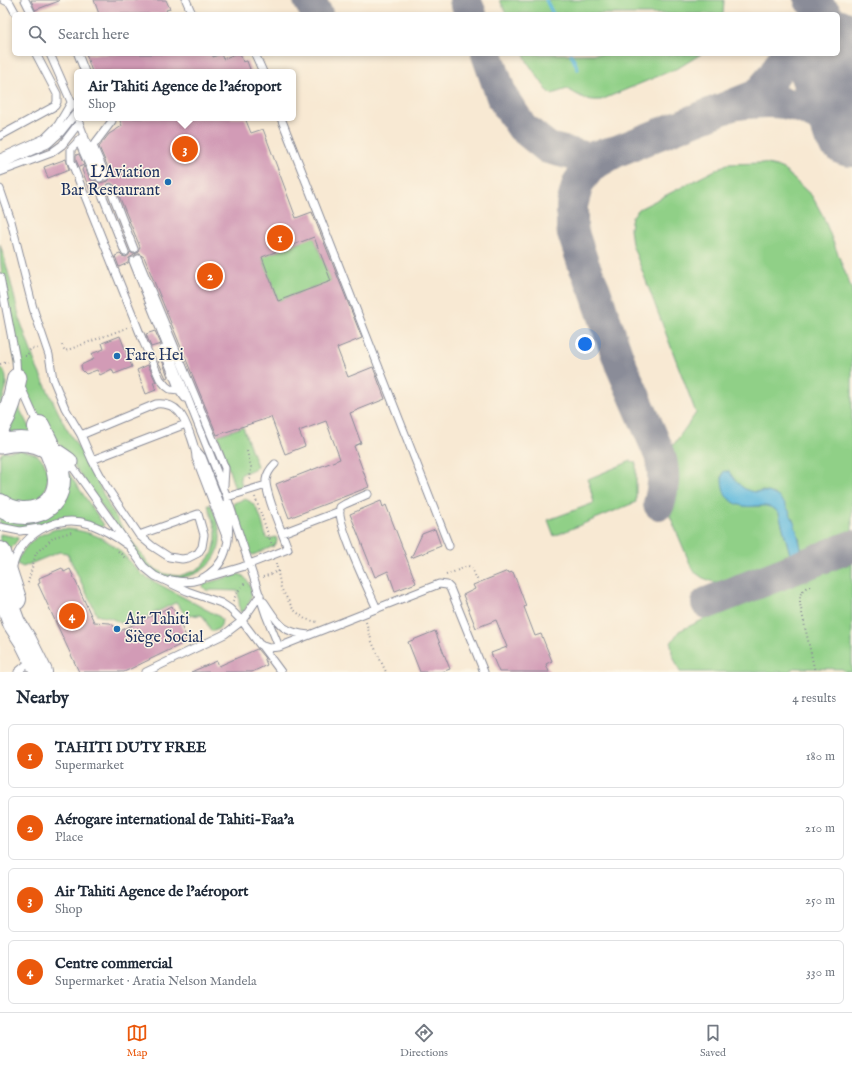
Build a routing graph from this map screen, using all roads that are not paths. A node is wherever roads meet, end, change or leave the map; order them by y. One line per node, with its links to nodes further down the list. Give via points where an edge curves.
1 (4, 0): 4 (lane)
2 (26, 0): 5 (lane)
3 (186, 0): 6 (lane)
4 (15, 12)
5 (31, 12)
6 (191, 12)
7 (37, 56): 20 (lane, via 57,94 57,102 55,106)
8 (51, 56): 13 (lane)
9 (79, 56): 11 (lane)
10 (257, 56): 12 (lane)
11 (84, 69)
12 (261, 69)
13 (71, 102): 14 (lane); 22 (lane, via 58,125 48,135)
14 (74, 110)
15 (74, 121): 23 (lane, via 48,144)
16 (75, 121): 24 (lane, via 62,145 51,154)
17 (78, 121): 21 (lane)
18 (112, 121): 21 (lane, via 93,146 101,178)
19 (282, 121): 56 (lane)
20 (0, 136)
21 (81, 138): 31 (lane, via 71,149 71,161 160,379 170,389)
22 (0, 158)
23 (0, 165)
24 (0, 172)
25 (0, 189): 36 (lane, via 11,221 33,308 49,355 53,378 65,408)
26 (105, 190): 27 (lane)
27 (129, 251)
28 (134, 261): 31 (lane); 32 (lane); 44 (lane, via 225,468)
29 (0, 277): 30 (lane, via 16,360)
30 (17, 378): 34 (lane); 35 (main road, via 13,401)
31 (179, 390): 32 (lane)
32 (191, 406): 44 (lane)
33 (186, 424): 36 (lane, via 173,407 156,404); 39 (lane); 40 (lane)
34 (39, 427): 38 (main road); 41 (lane)
35 (0, 428)
36 (81, 435): 40 (lane)
37 (0, 444): 38 (main road, via 33,442)
38 (49, 449): 41 (main road); 47 (main road, via 59,477 57,490 50,502 39,510 24,514)
39 (196, 450): 51 (lane, via 202,457); 54 (lane, via 196,458)
40 (92, 460): 53 (lane)
41 (68, 462): 55 (lane)
42 (275, 464): 43 (lane, via 268,473)
43 (266, 485): 46 (lane); 52 (lane)
44 (224, 489): 46 (lane)
45 (368, 494): 48 (lane, via 340,507)
46 (227, 497): 51 (lane); 58 (lane)
47 (0, 505)
48 (340, 511): 52 (lane); 63 (lane, via 345,533)
49 (0, 527): 50 (lane, via 20,531)
50 (45, 527): 55 (lane, via 65,522 90,524); 61 (lane, via 34,533 21,548 13,566)
51 (229, 527): 54 (lane)
52 (282, 533): 58 (lane, via 288,549)
53 (139, 535): 53 (lane, via 198,514 204,535 198,553 182,559 169,557)
54 (228, 541): 60 (lane, via 222,562)
55 (128, 545): 59 (lane, via 144,567)
56 (449, 546)
57 (0, 552): 61 (main road)
58 (250, 564): 60 (lane); 62 (lane)
59 (155, 576): 60 (lane, via 184,582); 64 (lane, via 221,603)
60 (205, 578)
61 (12, 585): 68 (main road, via 14,623)
62 (260, 596): 64 (lane); 65 (lane, via 283,628); 67 (lane)
63 (377, 609): 65 (lane); 71 (lane, via 439,584 447,585)
64 (242, 621): 66 (lane); 69 (lane, via 225,634)
65 (311, 635): 67 (lane)
66 (260, 645): 67 (lane, via 269,648); 70 (lane)
67 (279, 647)
68 (29, 661)
69 (146, 672)
70 (281, 672)
71 (484, 672)

